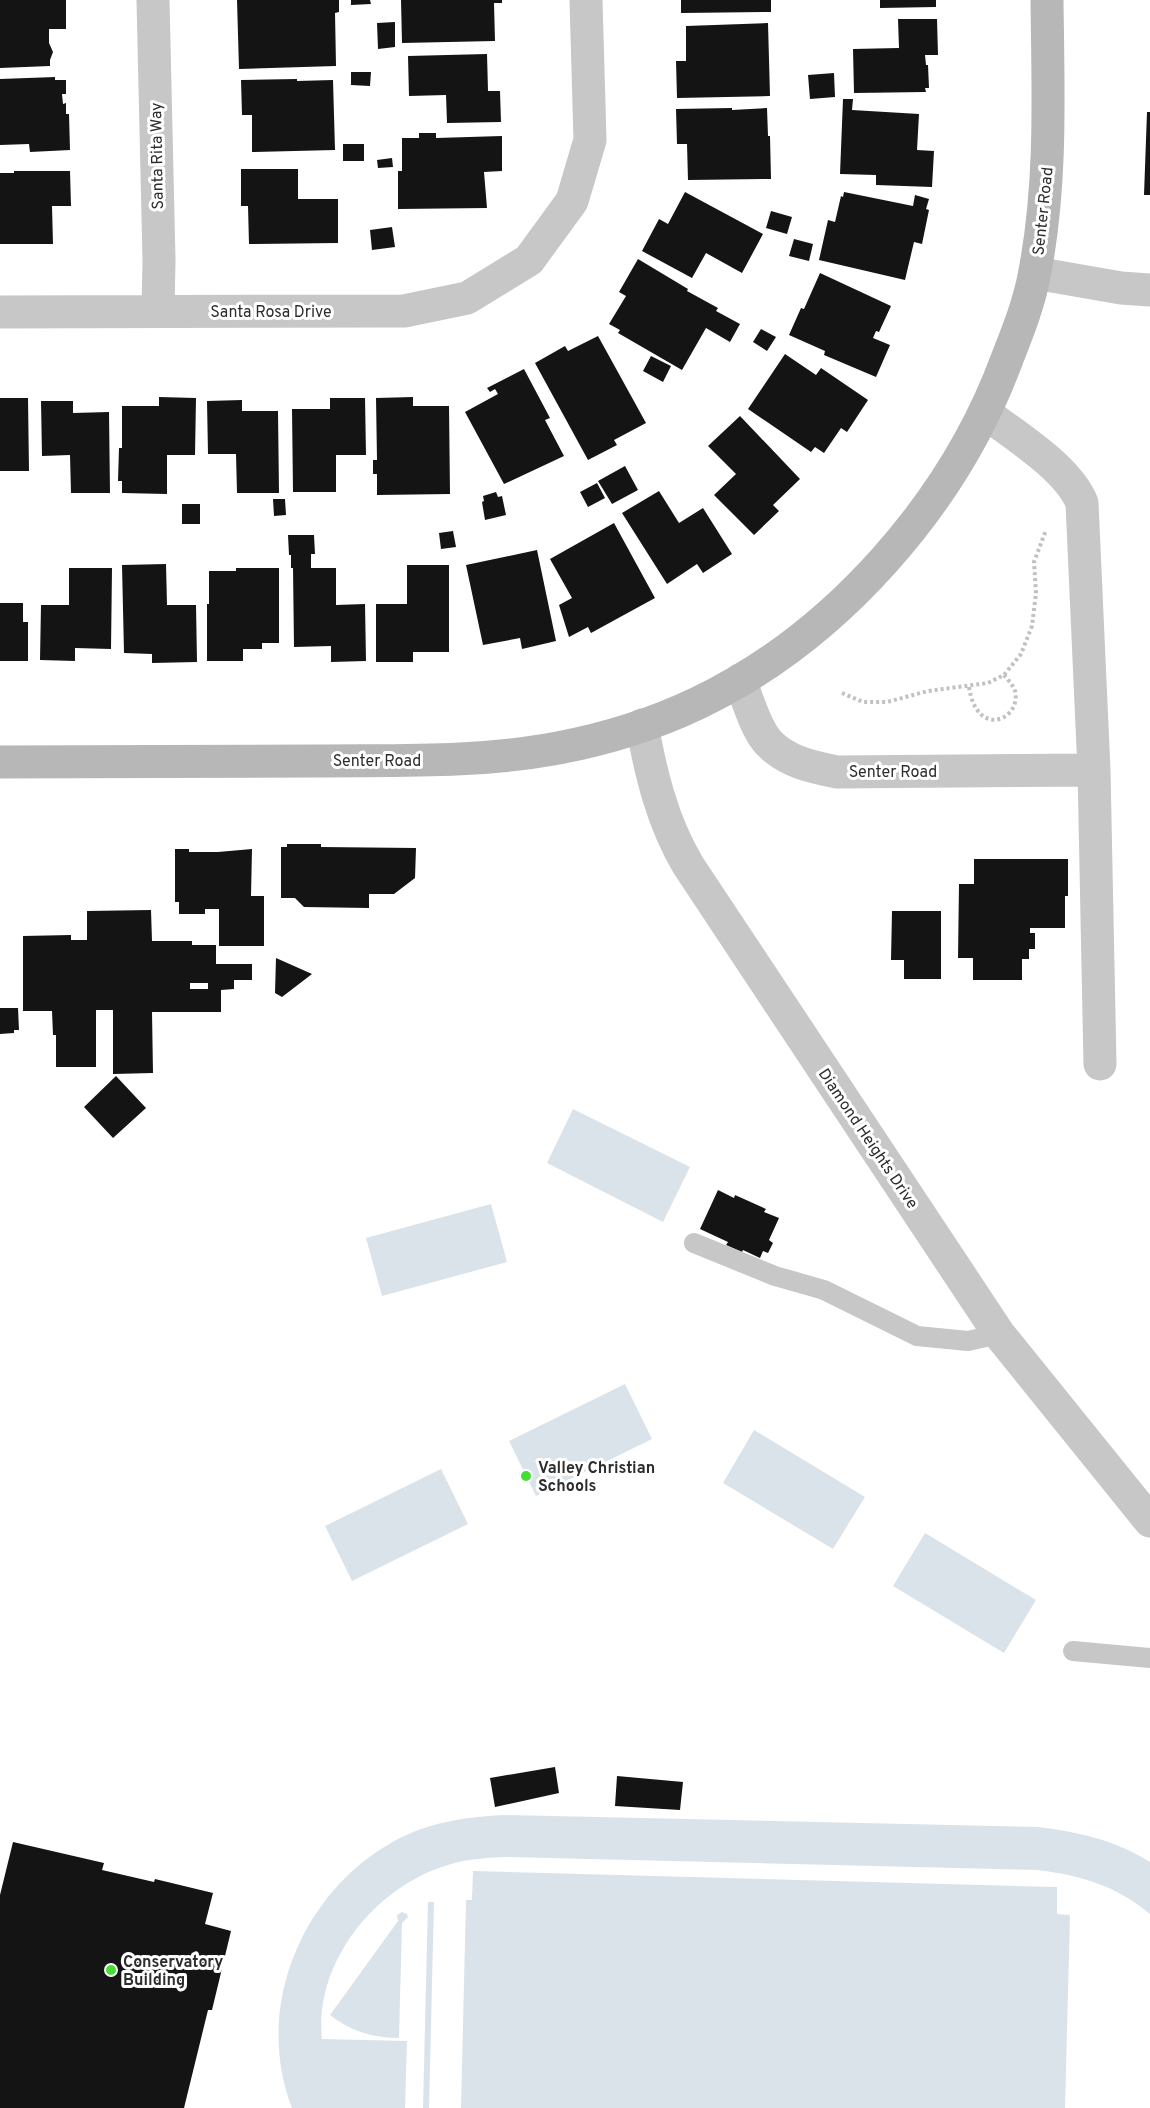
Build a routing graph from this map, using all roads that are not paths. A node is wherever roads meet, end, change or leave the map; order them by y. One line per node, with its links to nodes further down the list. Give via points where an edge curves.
1 (153, 0): 6 (street, Santa Rita Way)
2 (586, 0): 6 (street, Santa Rosa Drive, via 590,140 572,201 529,260 467,298 404,311)
3 (1047, 0): 4 (main road, Senter Road, via 1047,185)
4 (1035, 273): 5 (street); 8 (main road, Senter Road, via 1017,334)
5 (1150, 290)
6 (158, 311): 7 (street, Santa Rosa Drive)
7 (0, 312)
8 (985, 413): 9 (main road, Senter Road, via 967,448 922,515 886,558 806,634); 12 (street, via 1063,473 1082,503)
9 (740, 680): 10 (main road, Senter Road, via 699,703); 12 (street, Senter Road, via 769,743 815,768 837,772)
10 (642, 725): 11 (main road, Senter Road, via 558,748 486,757); 15 (street, Diamond Heights Drive, via 650,771 677,847)
11 (0, 762)
12 (1094, 770): 13 (street)
13 (1100, 1064)
14 (694, 1243): 15 (lane, via 775,1276 824,1290 917,1336 968,1341)
15 (999, 1334): 16 (street, Diamond Heights Drive)
16 (1150, 1521)
17 (1074, 1651): 18 (lane)
18 (1150, 1658)

